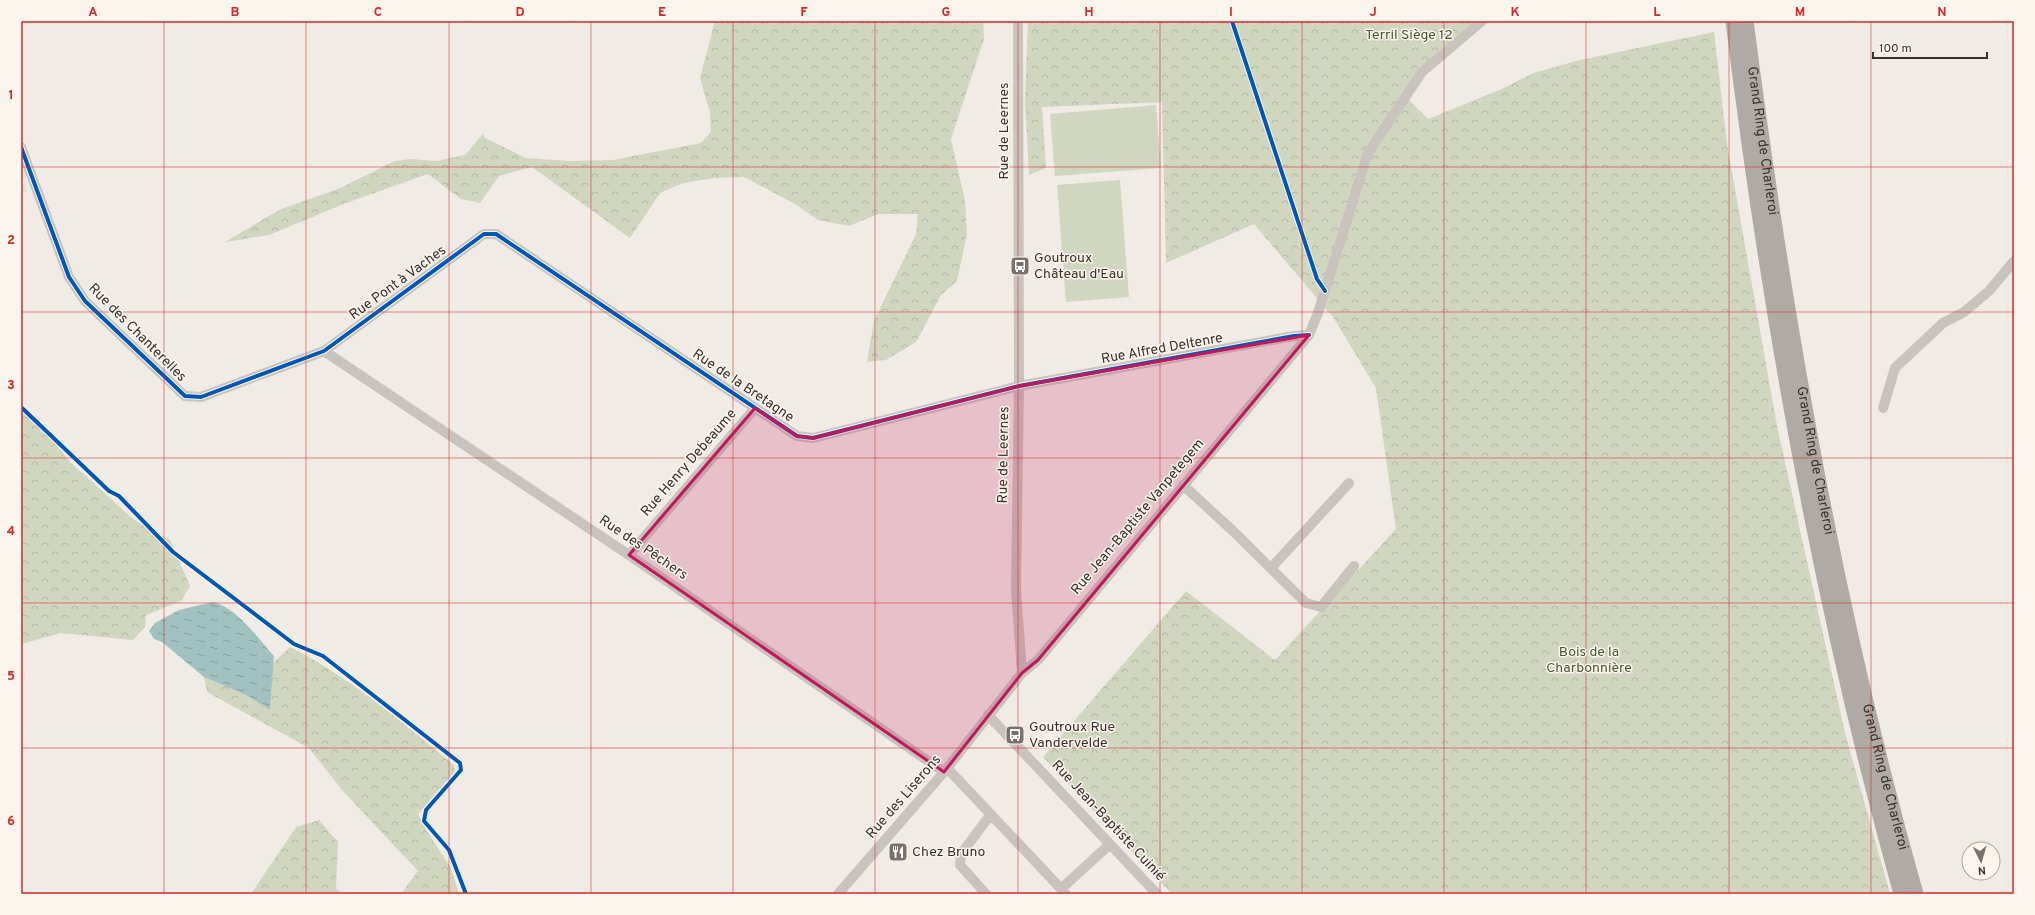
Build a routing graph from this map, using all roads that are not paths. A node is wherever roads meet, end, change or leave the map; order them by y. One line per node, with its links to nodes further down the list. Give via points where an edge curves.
1 (1018, 21): 10 (street, Rue de Leernes)
2 (1482, 21): 8 (street, Rue Jean-Baptiste Vanpetegem, via 1422,72 1368,153 1318,313)
3 (1733, 21): 27 (highway, Grand Ring de Charleroi, via 1764,249 1807,494 1858,730)
4 (1746, 21): 28 (highway, Grand Ring de Charleroi, via 1778,247 1821,491 1872,728)
5 (21, 147): 9 (street, Rue des Chanterelles, via 69,277 85,301 185,396 201,397)
6 (484, 234): 9 (street, Rue Pont à Vaches); 11 (street, Rue de la Bretagne, via 496,234)
7 (2014, 261): 12 (street, via 1989,291 1964,312 1943,323 1896,368)
8 (1308, 335): 10 (street, Rue Alfred Deltenre); 14 (street, Rue Jean-Baptiste Vanpetegem)
9 (324, 351): 15 (street, Rue des Pêchers)
10 (1019, 386): 11 (street, Rue de la Bretagne, via 813,438 796,436); 18 (street, Rue de Leernes, via 1016,590)
11 (755, 408): 15 (street, Rue Henry Debeaume)
12 (1883, 408)
13 (1349, 483): 17 (street)
14 (1182, 485): 17 (street); 18 (street, Rue Jean-Baptiste Vanpetegem, via 1038,660)
15 (629, 555): 20 (street, Rue des Pêchers)
16 (1354, 566): 17 (street, via 1321,607 1306,603)
17 (1271, 568)
18 (1022, 673): 19 (street, Rue Jean-Baptiste Vanpetegem)
19 (988, 715): 20 (street, Rue des Liserons); 22 (street, Rue Jean-Baptiste Cuinié)
20 (946, 770): 21 (street, Rue des Pêchers); 24 (street, Rue des Liserons)
21 (991, 814): 23 (street, Rue des Pêchers); 25 (street, via 961,854 960,865)
22 (1110, 844): 23 (street); 26 (street, Rue Jean-Baptiste Cuinié)
23 (1063, 891)
24 (838, 894)
25 (986, 894)
26 (1157, 894)
27 (1901, 894)
28 (1916, 894)

